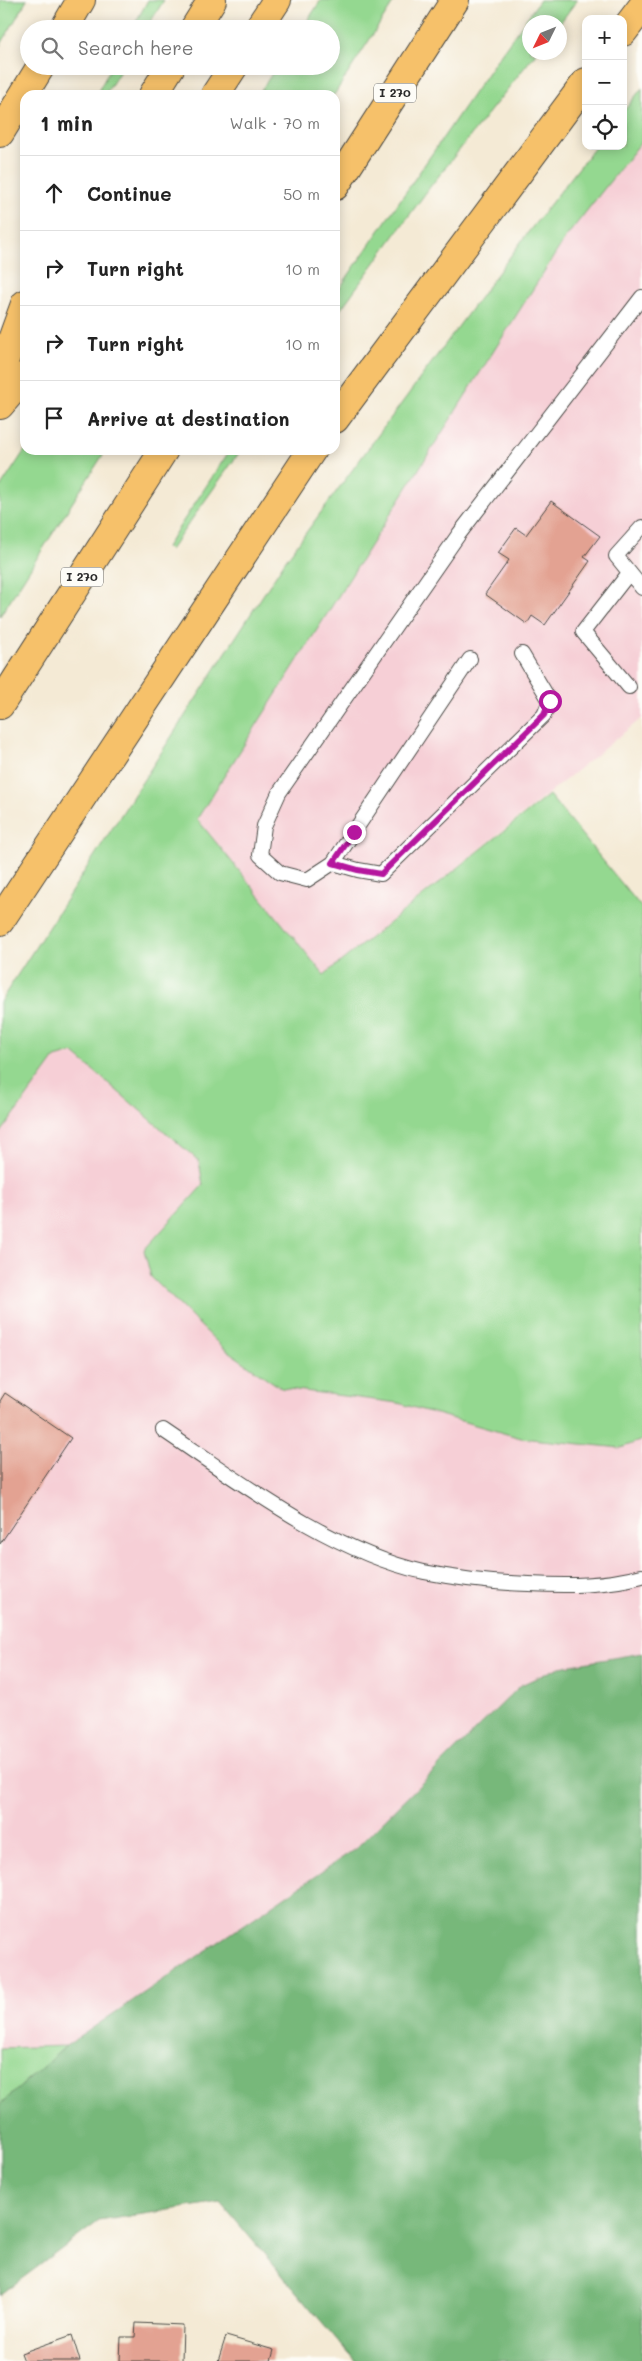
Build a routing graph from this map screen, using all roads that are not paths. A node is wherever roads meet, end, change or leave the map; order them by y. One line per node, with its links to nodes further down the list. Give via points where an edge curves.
1 (81, 0): 6 (highway)
2 (212, 0): 7 (highway)
3 (277, 0): 8 (highway)
4 (455, 0): 19 (highway, I 270)
5 (642, 7): 9 (highway)
6 (69, 20)
7 (200, 20)
8 (264, 20)
9 (627, 27)
10 (35, 75): 14 (highway)
11 (165, 75): 15 (highway)
12 (228, 75): 16 (highway)
13 (582, 87): 25 (highway)
14 (26, 90)
15 (156, 90)
16 (218, 90)
17 (20, 100): 18 (highway)
18 (0, 133)
19 (340, 178)
20 (642, 297): 35 (lane, via 459,534 279,793 264,826 260,855 280,873 307,880)
21 (20, 318): 22 (highway)
22 (0, 373)
23 (20, 382): 24 (highway)
24 (0, 405)
25 (340, 412)
26 (161, 455): 34 (highway, I 270)
27 (309, 455): 36 (highway)
28 (642, 527): 29 (lane, via 616,556)
29 (629, 572): 30 (lane); 33 (lane, via 583,632)
30 (642, 588)
31 (522, 654): 35 (lane, via 550,701 544,715 381,874)
32 (470, 659): 35 (lane)
33 (629, 687)
34 (0, 705)
35 (333, 863)
36 (0, 921)
37 (163, 1430): 38 (lane, via 256,1493 312,1525 362,1551 423,1572 489,1583 565,1586)
38 (642, 1576)

